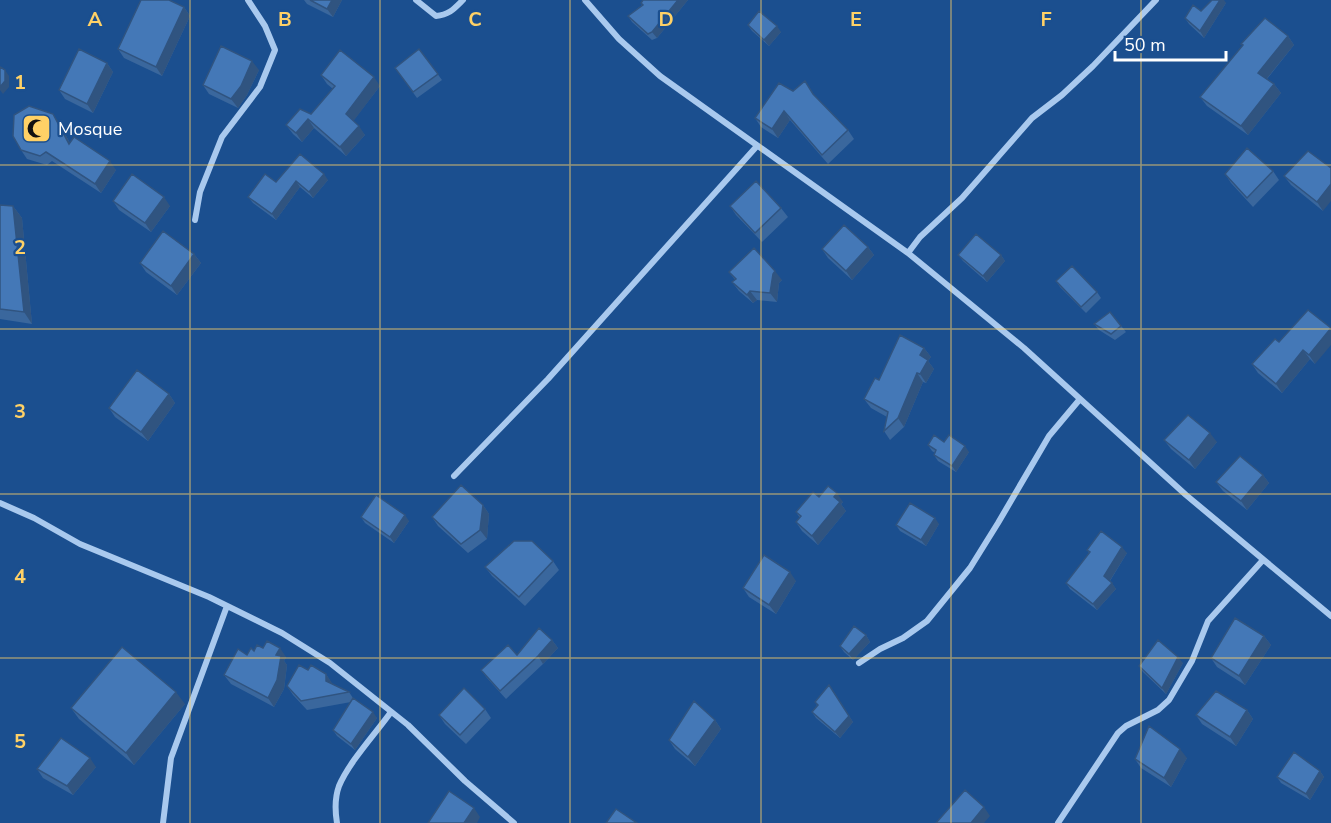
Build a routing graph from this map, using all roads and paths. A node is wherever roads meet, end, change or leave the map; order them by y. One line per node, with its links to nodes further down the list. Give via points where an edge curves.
1 (248, 0): 7 (street, via 275,50 260,87 222,137 200,192)
2 (416, 0): 3 (street, via 436,16 452,12)
3 (463, 0)
4 (585, 0): 6 (street, via 660,76)
5 (1156, 0): 8 (street, via 1093,66 1032,118)
6 (757, 146): 8 (street); 10 (street, via 548,379)
7 (195, 220)
8 (908, 253): 9 (street)
9 (1080, 399): 12 (street); 15 (street, via 1049,436 969,568 927,621)
10 (454, 476)
11 (0, 503): 13 (street, via 80,544)
12 (1263, 560): 14 (street); 20 (street, via 1208,621 1192,661 1169,700 1118,733)
13 (227, 606): 16 (street, via 282,633 330,663); 17 (street, via 171,758)
14 (1331, 616)
15 (859, 663)
16 (391, 712): 18 (street, via 338,787); 19 (street)
17 (164, 823)
18 (336, 823)
19 (514, 823)
20 (1058, 823)

